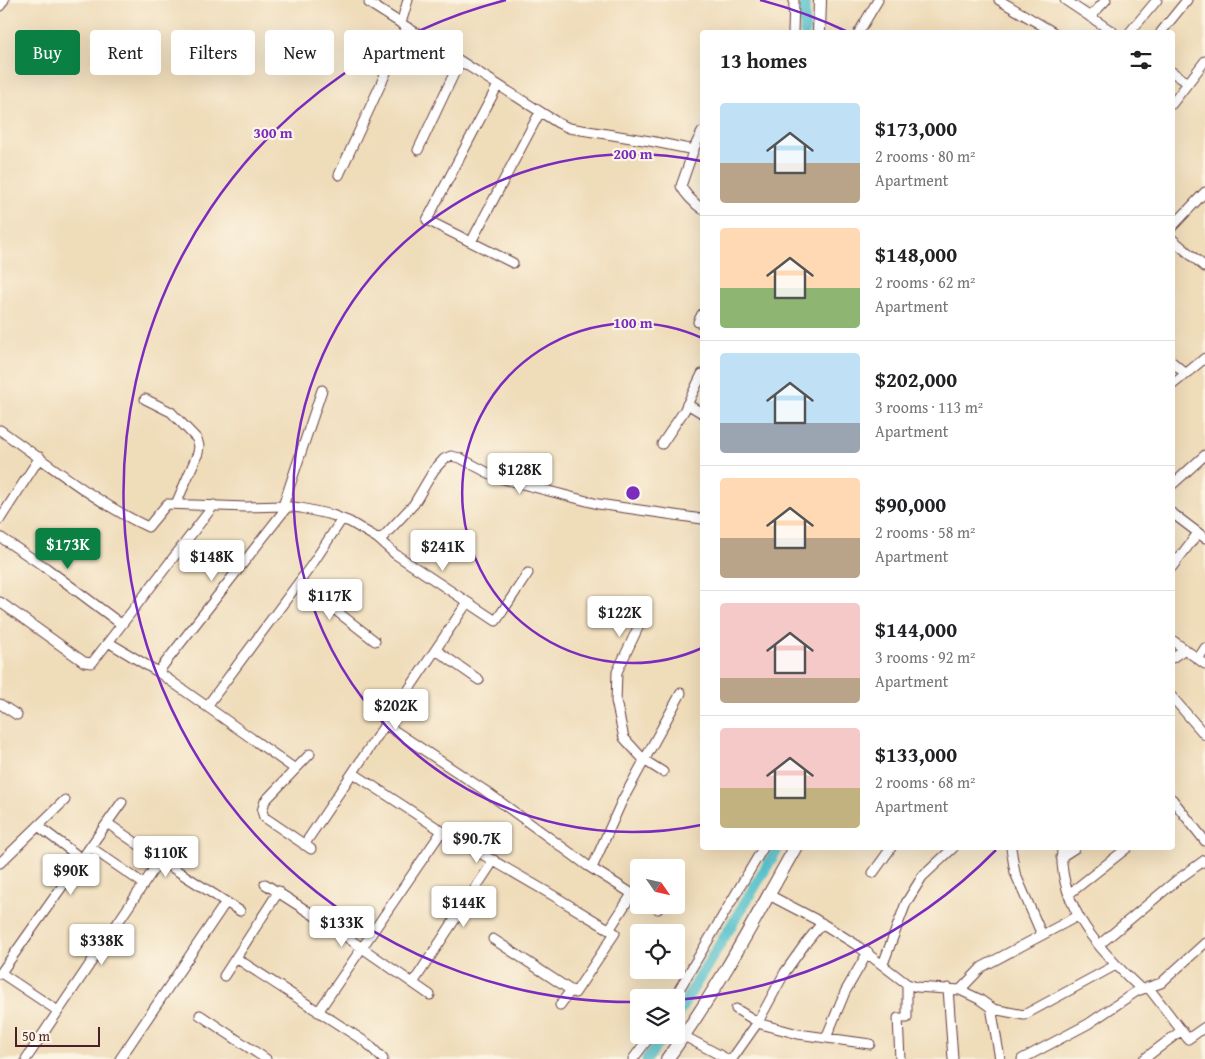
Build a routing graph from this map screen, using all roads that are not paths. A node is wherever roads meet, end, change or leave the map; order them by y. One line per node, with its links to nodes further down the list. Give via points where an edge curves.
1 (4, 0): 12 (street)
2 (408, 0): 14 (street)
3 (794, 0): 16 (street)
4 (820, 0): 17 (street)
5 (878, 0): 18 (street)
6 (999, 0): 19 (street)
7 (1065, 0): 13 (street)
8 (1106, 0): 13 (street)
9 (1157, 0): 21 (street)
10 (1187, 0): 22 (street)
11 (369, 3): 14 (street)
12 (0, 6)
13 (1090, 17): 20 (street)
14 (404, 25): 15 (street); 34 (street)
15 (412, 30)
16 (793, 30)
17 (819, 30)
18 (860, 30)
19 (1050, 30)
20 (1110, 30)
21 (1132, 30)
22 (1163, 30)
23 (1205, 61): 27 (street)
24 (463, 63): 28 (street)
25 (1175, 74): 27 (street)
26 (453, 75): 32 (street)
27 (1188, 83): 29 (street)
28 (498, 85): 30 (street); 38 (street, via 427,220)
29 (1175, 100)
30 (540, 112): 33 (street, via 569,128); 38 (street)
31 (700, 136): 33 (street)
32 (418, 150)
33 (694, 150): 36 (street, via 681,186)
34 (339, 175)
35 (1205, 192): 37 (street)
36 (700, 208)
37 (1175, 224)
38 (471, 242): 40 (street)
39 (1175, 242): 41 (street)
40 (513, 263)
41 (1205, 267)
42 (1205, 358): 44 (street)
43 (1175, 365): 44 (street)
44 (1186, 374): 46 (street)
45 (700, 378): 49 (street)
46 (1175, 383)
47 (322, 390): 58 (street)
48 (145, 399): 56 (street, via 171,412 197,439 198,453)
49 (687, 404): 50 (street); 52 (street)
50 (700, 412)
51 (0, 430): 54 (street)
52 (662, 444)
53 (1205, 454): 55 (street)
54 (40, 457): 56 (street, via 93,495 148,527 167,504); 62 (street)
55 (1175, 481)
56 (176, 504): 57 (street)
57 (214, 505): 58 (street); 72 (street)
58 (285, 507): 60 (street); 81 (street)
59 (1175, 516): 63 (street)
60 (342, 519): 65 (street); 68 (street)
61 (700, 519): 65 (street, via 598,504 496,477 451,456 434,470 414,504 383,537)
62 (0, 520)
63 (1202, 536): 66 (street)
64 (0, 537): 72 (street)
65 (378, 538): 70 (street, via 395,554)
66 (1175, 564)
67 (528, 573): 70 (street, via 496,621)
68 (300, 582): 73 (street); 86 (street)
69 (0, 602): 74 (street, via 84,662 92,663)
70 (468, 603): 78 (street)
71 (644, 615): 91 (street, via 618,672 616,701 624,738)
72 (121, 624): 74 (street)
73 (375, 641)
74 (108, 642): 81 (street)
75 (1175, 642): 77 (street)
76 (1205, 648): 80 (street)
77 (1185, 649): 79 (street); 80 (street)
78 (436, 650): 82 (street); 88 (street)
79 (1175, 656)
80 (1202, 661)
81 (158, 672): 86 (street)
82 (479, 680)
83 (681, 693): 91 (street)
84 (1175, 700): 89 (street)
85 (0, 704): 87 (street)
86 (207, 706): 92 (street)
87 (17, 715)
88 (386, 725): 94 (street); 115 (street)
89 (1205, 735)
90 (310, 754): 92 (street)
91 (644, 760): 93 (street); 115 (street)
92 (295, 769): 94 (street, via 265,801 262,811 264,817 308,847)
93 (663, 772)
94 (353, 773): 100 (street)
95 (65, 800): 99 (street)
96 (122, 802): 98 (street)
97 (1175, 810): 101 (street)
98 (107, 823): 102 (street); 111 (street)
99 (38, 826): 110 (street); 114 (street)
100 (442, 831): 112 (street); 132 (street)
101 (1205, 841)
102 (90, 847): 110 (street); 117 (street)
103 (762, 850): 144 (street)
104 (794, 850): 122 (street)
105 (890, 850): 116 (street)
106 (951, 850): 136 (street, via 922,877 906,903)
107 (1012, 850): 129 (street, via 1015,873)
108 (1124, 850): 121 (street)
109 (1062, 852): 121 (street, via 1064,880)
110 (82, 859): 138 (street)
111 (160, 860): 117 (street); 123 (street)
112 (494, 860): 128 (street); 140 (street)
113 (1205, 860): 131 (street)
114 (0, 863)
115 (592, 868): 120 (street)
116 (874, 873)
117 (144, 884): 151 (street)
118 (265, 884): 119 (street)
119 (279, 891): 132 (street); 135 (street)
120 (630, 892)
121 (1069, 894): 126 (street)
122 (769, 895): 127 (street); 157 (street)
123 (226, 902): 125 (street); 164 (street)
124 (630, 904): 128 (street)
125 (240, 911)
126 (1078, 916): 129 (street); 131 (street)
127 (822, 924): 134 (street); 154 (street, via 785,972)
128 (609, 930): 145 (street, via 614,934 575,992)
129 (1042, 935): 146 (street, via 982,967)
130 (493, 939): 145 (street)
131 (1099, 945): 137 (street)
132 (362, 948): 140 (street); 152 (street)
133 (1203, 949): 143 (street, via 1161,983)
134 (868, 952): 136 (street); 159 (street, via 845,992)
135 (236, 958): 139 (street); 152 (street)
136 (883, 964): 141 (street)
137 (1116, 965): 143 (street); 149 (street, via 1024,1015)
138 (0, 974): 151 (street)
139 (224, 976)
140 (413, 983): 147 (street)
141 (907, 984): 142 (street); 171 (street, via 907,1018 898,1018)
142 (948, 988): 146 (street); 172 (street)
143 (1145, 988): 156 (street); 174 (street, via 1088,1024)
144 (679, 989)
145 (571, 990): 148 (street)
146 (960, 990): 149 (street)
147 (430, 995)
148 (560, 1005)
149 (991, 1008): 173 (street)
150 (736, 1009): 154 (street)
151 (58, 1012): 163 (street)
152 (318, 1012): 166 (street, via 367,1043)
153 (200, 1014): 165 (street)
154 (758, 1022): 159 (street, via 798,1034); 170 (street)
155 (1205, 1027): 156 (street, via 1188,1039)
156 (1182, 1030): 175 (street)
157 (685, 1034)
158 (685, 1037): 169 (street)
159 (826, 1038): 162 (street)
160 (644, 1044): 167 (street)
161 (678, 1044): 168 (street)
162 (870, 1044)
163 (26, 1059)
164 (120, 1059)
165 (264, 1059)
166 (383, 1059)
167 (633, 1059)
168 (667, 1059)
169 (727, 1059)
170 (732, 1059)
171 (900, 1059)
172 (953, 1059)
173 (1000, 1059)
174 (1022, 1059)
175 (1144, 1059)

